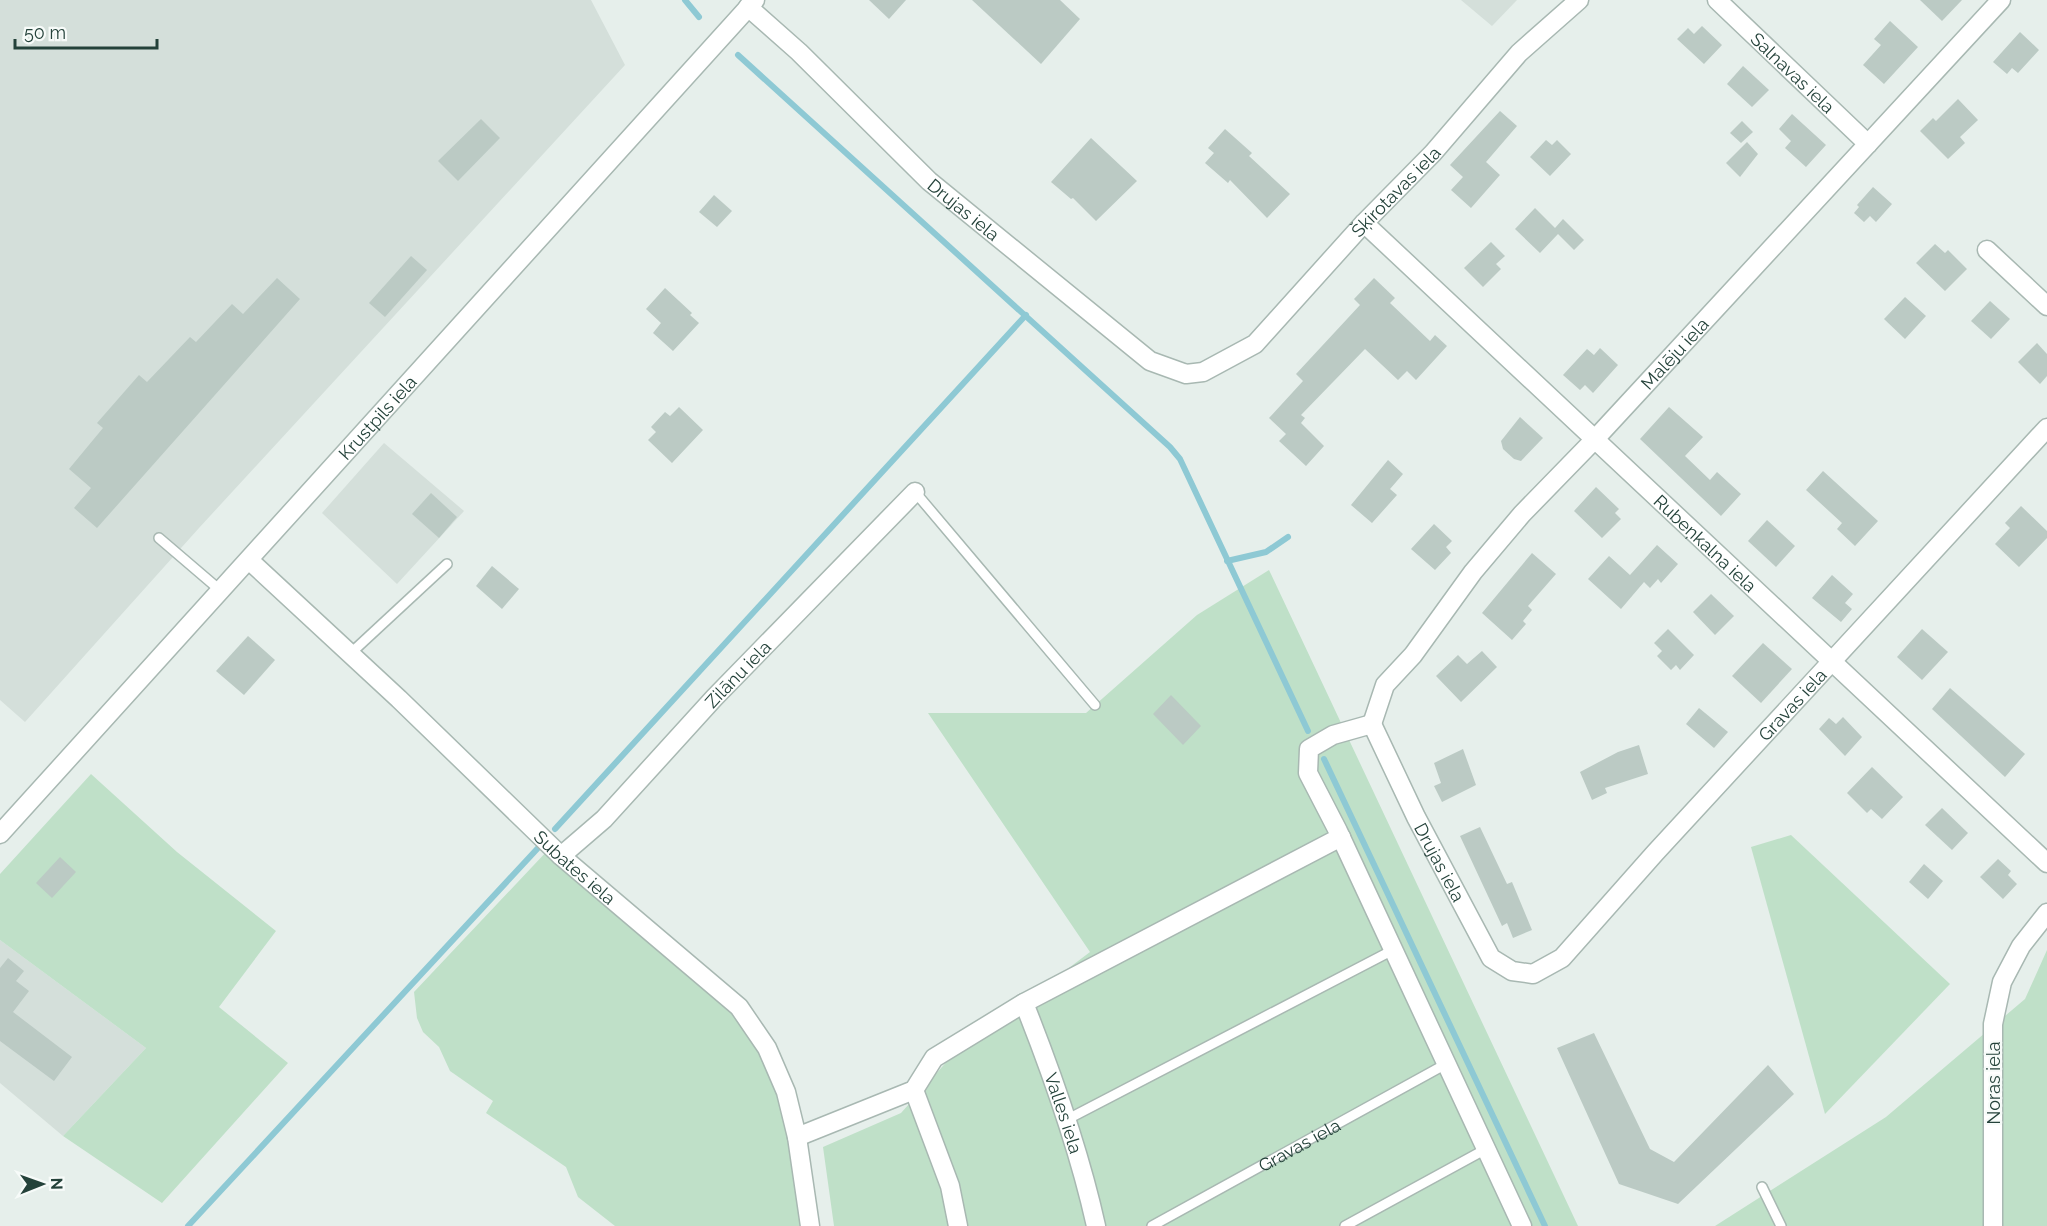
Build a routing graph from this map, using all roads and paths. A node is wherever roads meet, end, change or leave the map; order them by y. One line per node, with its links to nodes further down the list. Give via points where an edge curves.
1 (1579, 0): 6 (street, Šķirotavas iela, via 1519,53 1422,165)
2 (1717, 0): 5 (street, Salnavas iela)
3 (2001, 0): 5 (street, Malēju iela)
4 (752, 4): 9 (street, Drujas iela, via 930,181 1150,361 1186,375); 14 (street, Krustpils iela)
5 (1868, 144): 11 (street, Malēju iela)
6 (1364, 223): 9 (street, Šķirotavas iela, via 1255,344); 11 (street, Rubeņkalna iela)
7 (1987, 250): 8 (street)
8 (2047, 306)
9 (1203, 372)
10 (2047, 428): 18 (street, Gravas iela)
11 (1596, 438): 18 (street, Rubeņkalna iela); 20 (street, Malēju iela, via 1522,514 1473,572 1413,655 1385,685)
12 (915, 492): 19 (lane); 23 (street, Zilānu iela, via 714,698 604,819)
13 (159, 538): 16 (lane)
14 (249, 560): 16 (street, Krustpils iela); 17 (street, Subates iela)
15 (447, 564): 17 (lane)
16 (221, 591): 21 (street, Krustpils iela)
17 (351, 653): 23 (street, Subates iela)
18 (1834, 661): 24 (street, Rubeņkalna iela); 27 (street, Gravas iela, via 1562,958)
19 (1095, 705)
20 (1372, 724): 22 (street, via 1333,735 1309,749 1308,773); 27 (street, Drujas iela, via 1491,958 1512,971)
21 (0, 834)
22 (1341, 837): 26 (street); 28 (street)
23 (561, 856): 32 (street, Subates iela, via 739,1007 767,1048 786,1092)
24 (2047, 863)
25 (2047, 913): 42 (street, Noras iela, via 2021,946 2002,982 1993,1024)
26 (1394, 950): 29 (street); 31 (lane)
27 (1533, 974)
28 (1024, 1003): 30 (street, via 934,1058); 31 (street, Valles iela)
29 (1446, 1064): 33 (street); 38 (lane, Gravas iela)
30 (914, 1090): 32 (street); 36 (street, via 950,1186)
31 (1068, 1119): 37 (street, Valles iela)
32 (797, 1137): 35 (street, Subates iela)
33 (1486, 1149): 39 (lane); 40 (street)
34 (1762, 1187): 41 (lane)
35 (810, 1226)
36 (957, 1226)
37 (1096, 1226)
38 (1152, 1226)
39 (1344, 1226)
40 (1522, 1226)
41 (1781, 1226)
42 (1993, 1226)

